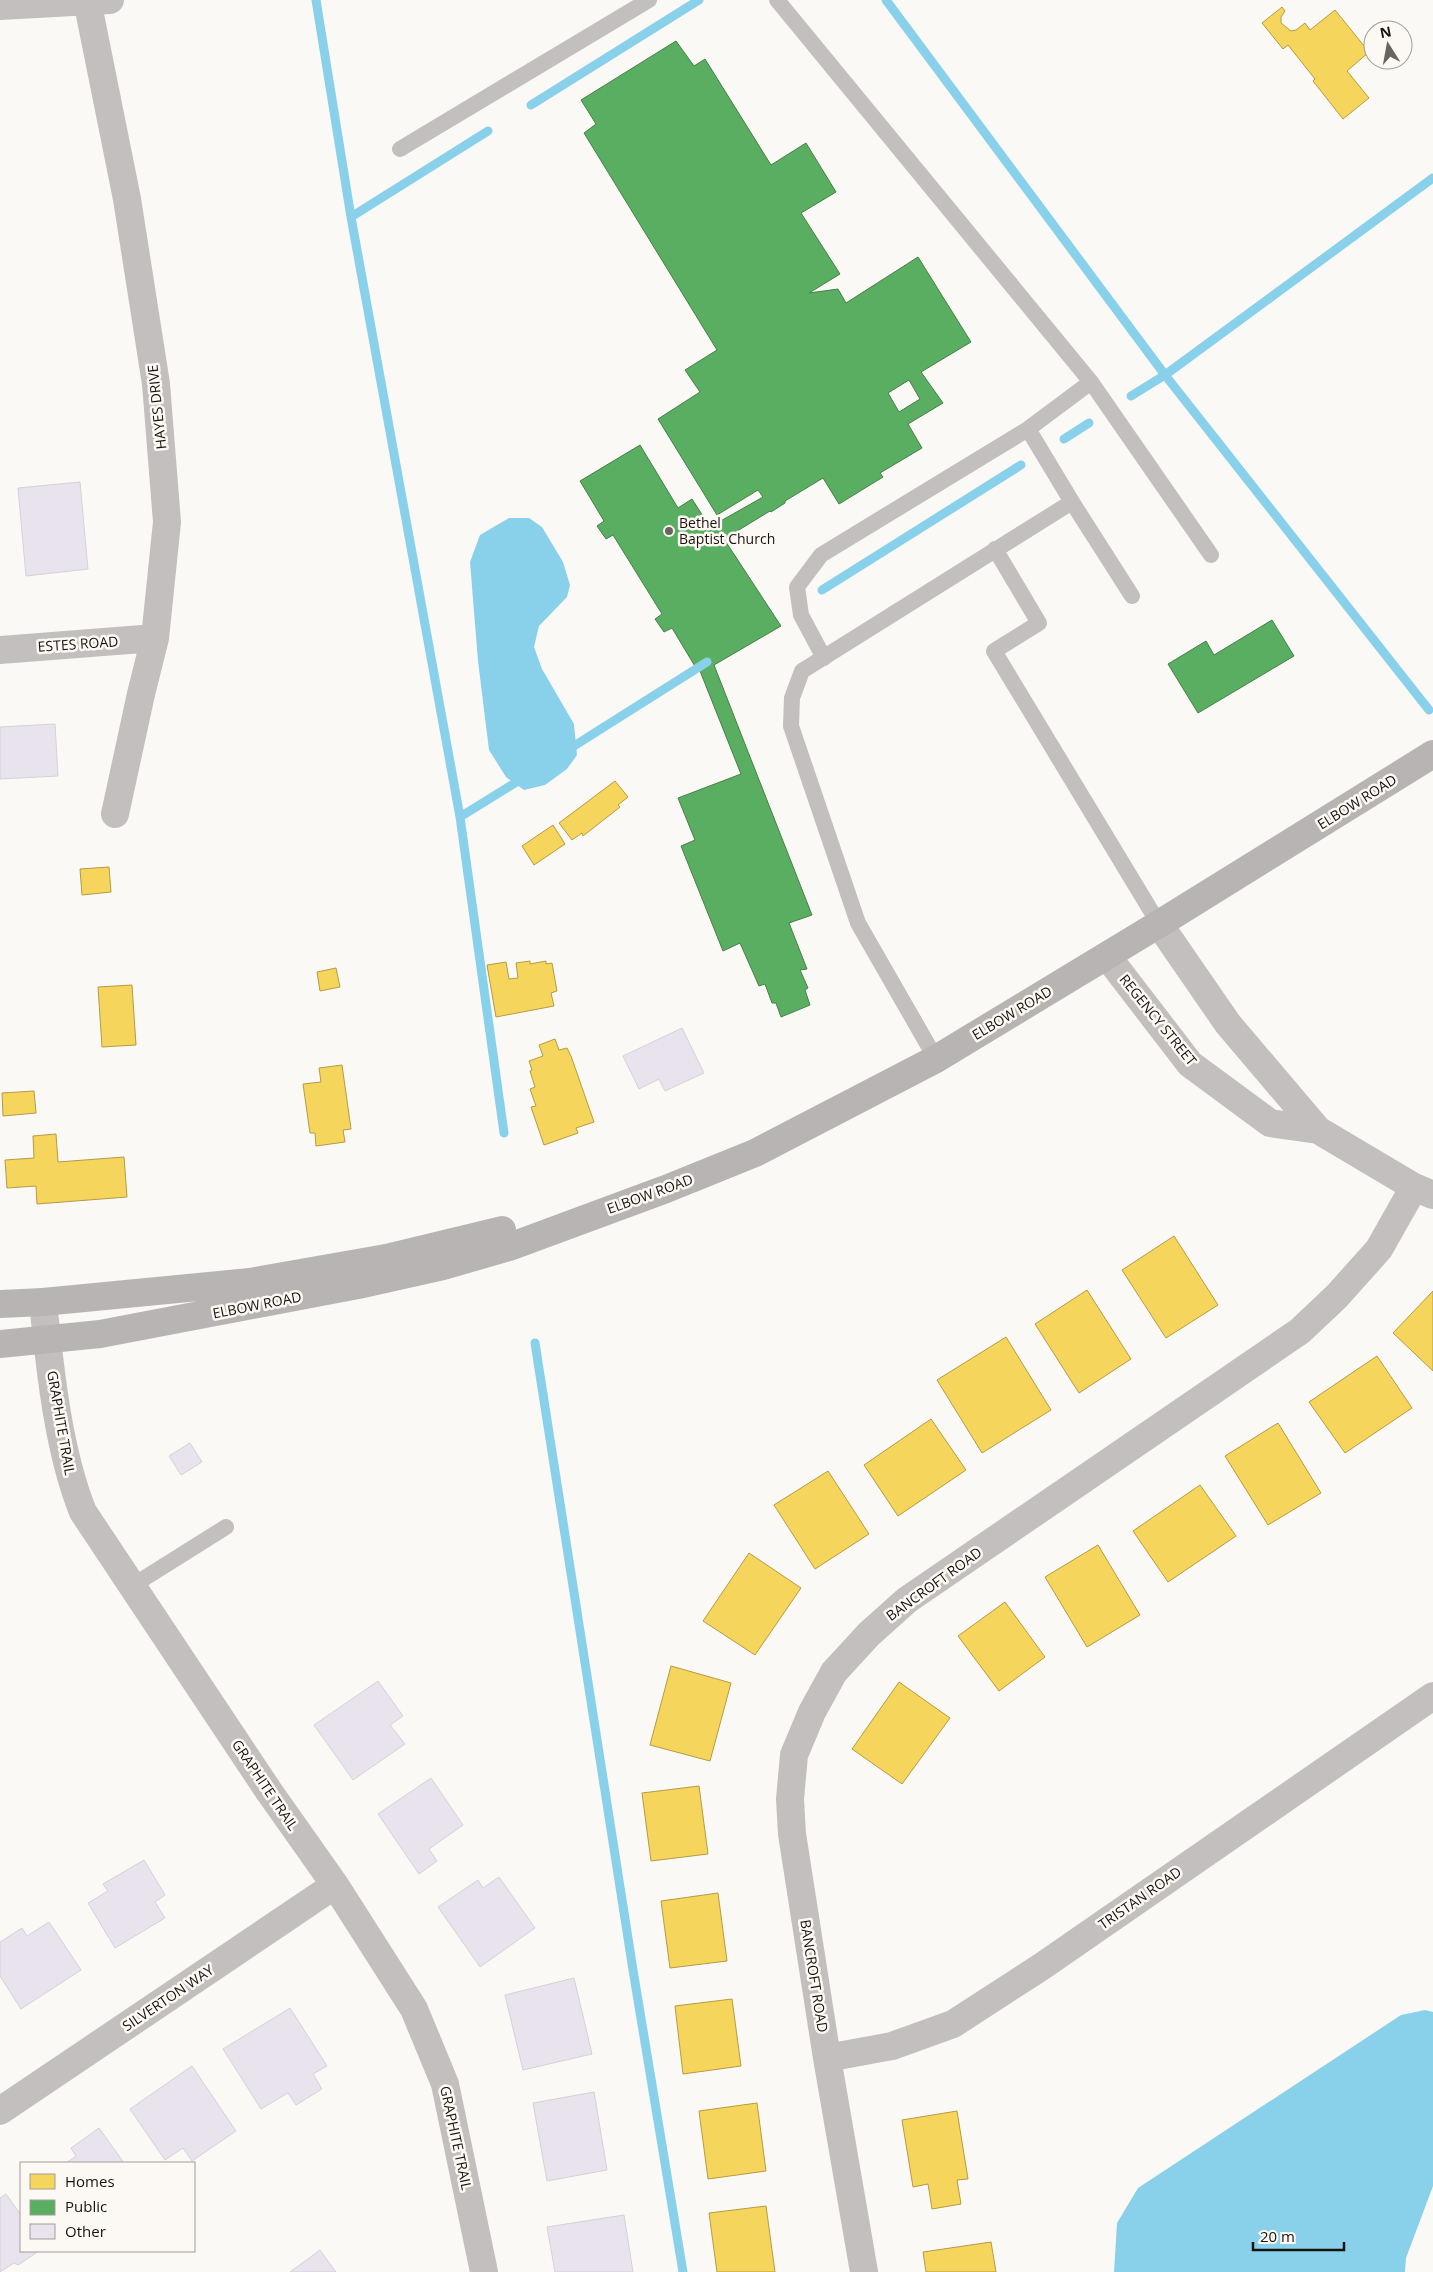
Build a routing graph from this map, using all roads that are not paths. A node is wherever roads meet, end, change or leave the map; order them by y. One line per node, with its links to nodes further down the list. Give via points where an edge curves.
1 (95, 0): 4 (street); 12 (street, HAYES DRIVE, via 156,384 167,522)
2 (649, 0): 5 (lane)
3 (777, 0): 6 (lane)
4 (0, 6)
5 (400, 149)
6 (1091, 382): 7 (lane); 10 (lane)
7 (1028, 429): 8 (lane); 14 (lane, via 821,555 797,587 801,615)
8 (1072, 502): 9 (lane); 11 (lane)
9 (995, 549): 14 (lane); 17 (lane, via 1040,623 994,651)
10 (1211, 555)
11 (1132, 596)
12 (155, 638): 13 (street, ESTES ROAD); 16 (street, HAYES DRIVE)
13 (0, 650)
14 (824, 658): 19 (lane, via 802,671 792,698 791,726 858,923)
15 (1433, 754): 17 (main road, ELBOW ROAD)
16 (115, 814)
17 (1159, 924): 18 (main road, ELBOW ROAD); 20 (street, REGENCY STREET, via 1228,1024)
18 (1107, 956): 19 (main road, ELBOW ROAD); 20 (street, REGENCY STREET, via 1190,1064 1270,1122)
19 (936, 1059): 22 (main road, ELBOW ROAD, via 755,1153)
20 (1318, 1130): 21 (street, REGENCY STREET)
21 (1423, 1191): 31 (street, BANCROFT ROAD, via 1379,1249 1300,1331 907,1600 868,1634 834,1672 794,1755 790,1799 792,1834)
22 (566, 1224): 23 (main road, ELBOW ROAD, via 503,1230 386,1258 250,1282); 25 (main road, ELBOW ROAD, via 443,1266 100,1334)
23 (43, 1302): 24 (main road, ELBOW ROAD); 25 (street, GRAPHITE TRAIL)
24 (0, 1304)
25 (47, 1341): 26 (main road, ELBOW ROAD); 28 (street, GRAPHITE TRAIL, via 73,1486 83,1512)
26 (0, 1344)
27 (226, 1527): 28 (lane)
28 (132, 1586): 30 (street, GRAPHITE TRAIL)
29 (1433, 1696): 31 (street, TRISTAN ROAD, via 1041,1967 953,2024 892,2046)
30 (335, 1885): 32 (street, SILVERTON WAY); 33 (street, GRAPHITE TRAIL, via 414,2009 445,2084)
31 (827, 2058): 34 (street, BANCROFT ROAD)
32 (0, 2111)
33 (484, 2272)
34 (864, 2272)

